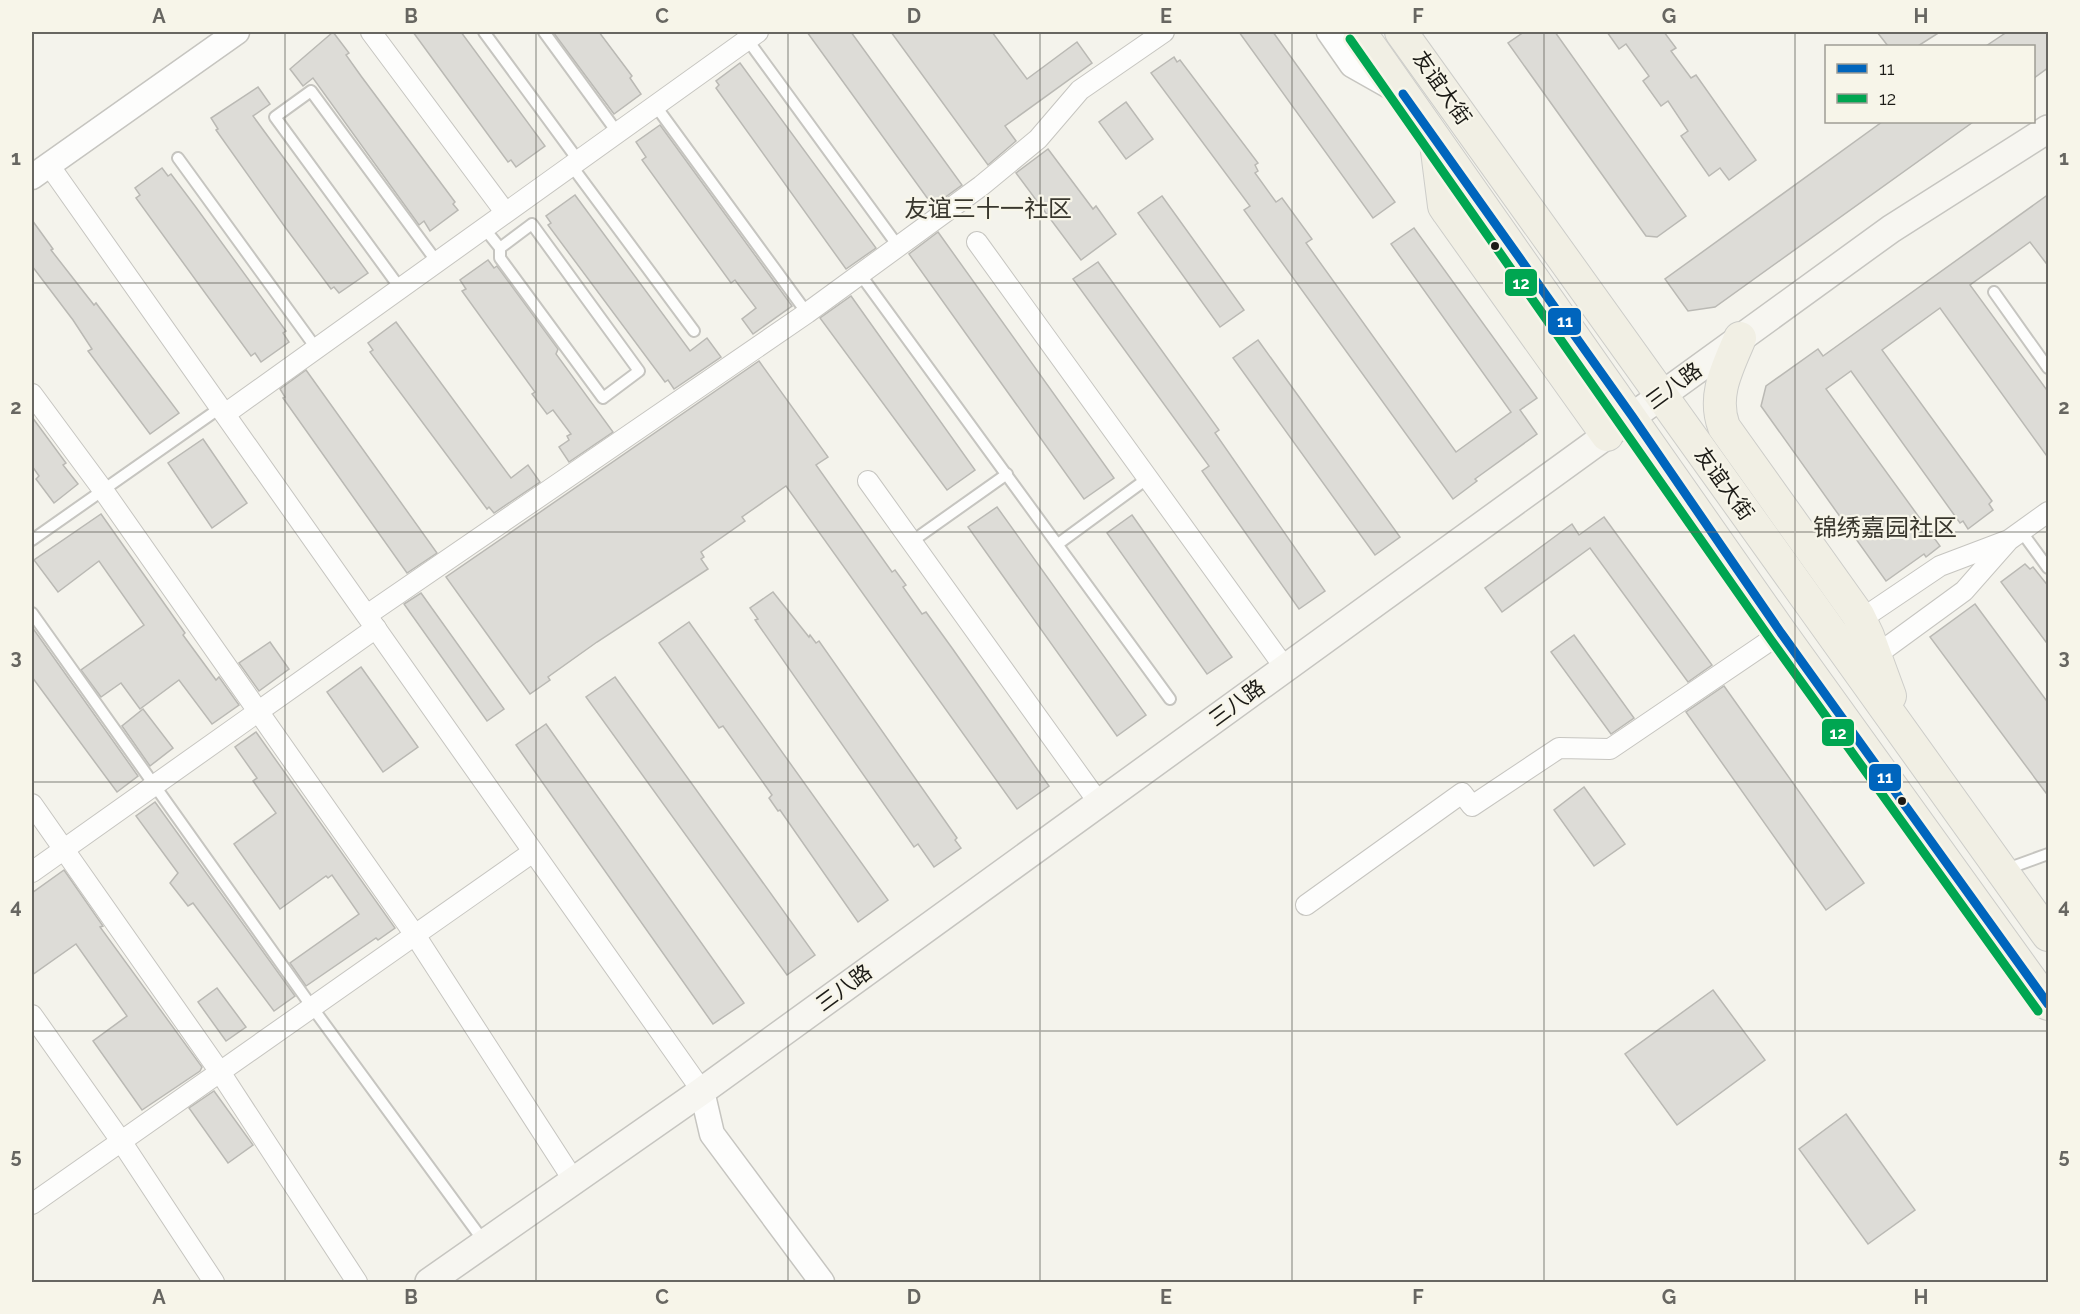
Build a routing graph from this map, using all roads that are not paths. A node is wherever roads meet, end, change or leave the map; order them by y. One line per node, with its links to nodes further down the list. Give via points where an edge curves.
1 (237, 32): 17 (street)
2 (371, 32): 18 (street)
3 (484, 32): 16 (lane)
4 (544, 32): 12 (lane)
5 (1164, 32): 21 (street, via 1080,90 1017,158)
6 (1329, 32): 10 (street, via 1352,65)
7 (1360, 32): 10 (main road, 友谊大街)
8 (752, 35): 11 (street); 21 (lane)
9 (1408, 36): 33 (main road, 友谊大街)
10 (1403, 94): 14 (main road, 友谊大街)
11 (655, 105): 12 (street); 27 (lane)
12 (617, 132): 16 (street)
13 (2047, 134): 29 (main road, 三八路, via 1891,229)
14 (1435, 139): 35 (main road, 友谊大街); 36 (main road, via 1444,206)
15 (178, 158): 30 (lane)
16 (575, 163): 18 (street); 28 (lane)
17 (40, 171): 34 (street)
18 (506, 212): 19 (street)
19 (484, 228): 22 (lane); 23 (street)
20 (977, 242): 38 (street)
21 (898, 246): 24 (street)
22 (500, 248): 22 (lane, via 500,258 603,398 639,371 532,224)
23 (437, 262): 25 (street); 25 (lane, via 311,91 275,117)
24 (860, 274): 27 (street); 37 (lane)
25 (400, 288): 30 (street)
26 (1994, 292): 31 (lane)
27 (807, 313): 49 (street)
28 (694, 331)
29 (1740, 338): 33 (main road, 三八路); 48 (main road, via 1721,386 1719,403 1724,427)
30 (316, 348): 34 (street)
31 (2049, 368)
32 (32, 394): 40 (street)
33 (1661, 395): 35 (main road, 三八路); 55 (main road, 友谊大街)
34 (222, 411): 40 (lane); 49 (street)
35 (1632, 416): 36 (main road, 三八路); 50 (main road, 友谊大街)
36 (1607, 435): 52 (main road, 三八路)
37 (1007, 474): 44 (lane); 45 (lane)
38 (1148, 478): 45 (lane); 52 (street)
39 (868, 481): 44 (street)
40 (103, 490): 43 (lane); 54 (street)
41 (2049, 512): 42 (street)
42 (2015, 536): 46 (lane); 48 (street, via 1940,566); 51 (street, via 1964,591)
43 (32, 540)
44 (911, 542): 57 (street)
45 (1058, 544): 53 (lane)
46 (2049, 568)
47 (32, 613): 56 (lane)
48 (1860, 620): 51 (main road)
49 (371, 622): 54 (street); 60 (street)
50 (1781, 633): 64 (street, via 1610,749 1559,748 1472,806 1462,793); 67 (main road, 友谊大街)
51 (1875, 656): 55 (main road)
52 (1285, 668): 57 (main road, 三八路)
53 (1170, 699)
54 (258, 711): 56 (street); 65 (street)
55 (1902, 731): 62 (main road, 友谊大街)
56 (154, 785): 59 (street); 68 (lane)
57 (1099, 803): 71 (main road, 三八路)
58 (32, 804): 59 (street)
59 (63, 849): 63 (street); 70 (street)
60 (533, 852): 65 (street); 71 (street)
61 (2049, 854): 62 (lane)
62 (2002, 871): 66 (main road, 友谊大街)
63 (32, 872)
64 (1306, 905)
65 (415, 934): 68 (street); 73 (street)
66 (2049, 935)
67 (2049, 1004)
68 (312, 1007): 70 (street); 75 (lane)
69 (32, 1015): 72 (street)
70 (220, 1072): 72 (street); 77 (street)
71 (702, 1091): 73 (main road, 三八路); 79 (street, via 712,1134)
72 (121, 1141): 74 (street); 76 (street)
73 (574, 1181): 75 (main road, 三八路)
74 (32, 1204)
75 (485, 1243): 78 (main road, 三八路)
76 (214, 1282)
77 (357, 1282)
78 (429, 1282)
79 (822, 1282)

